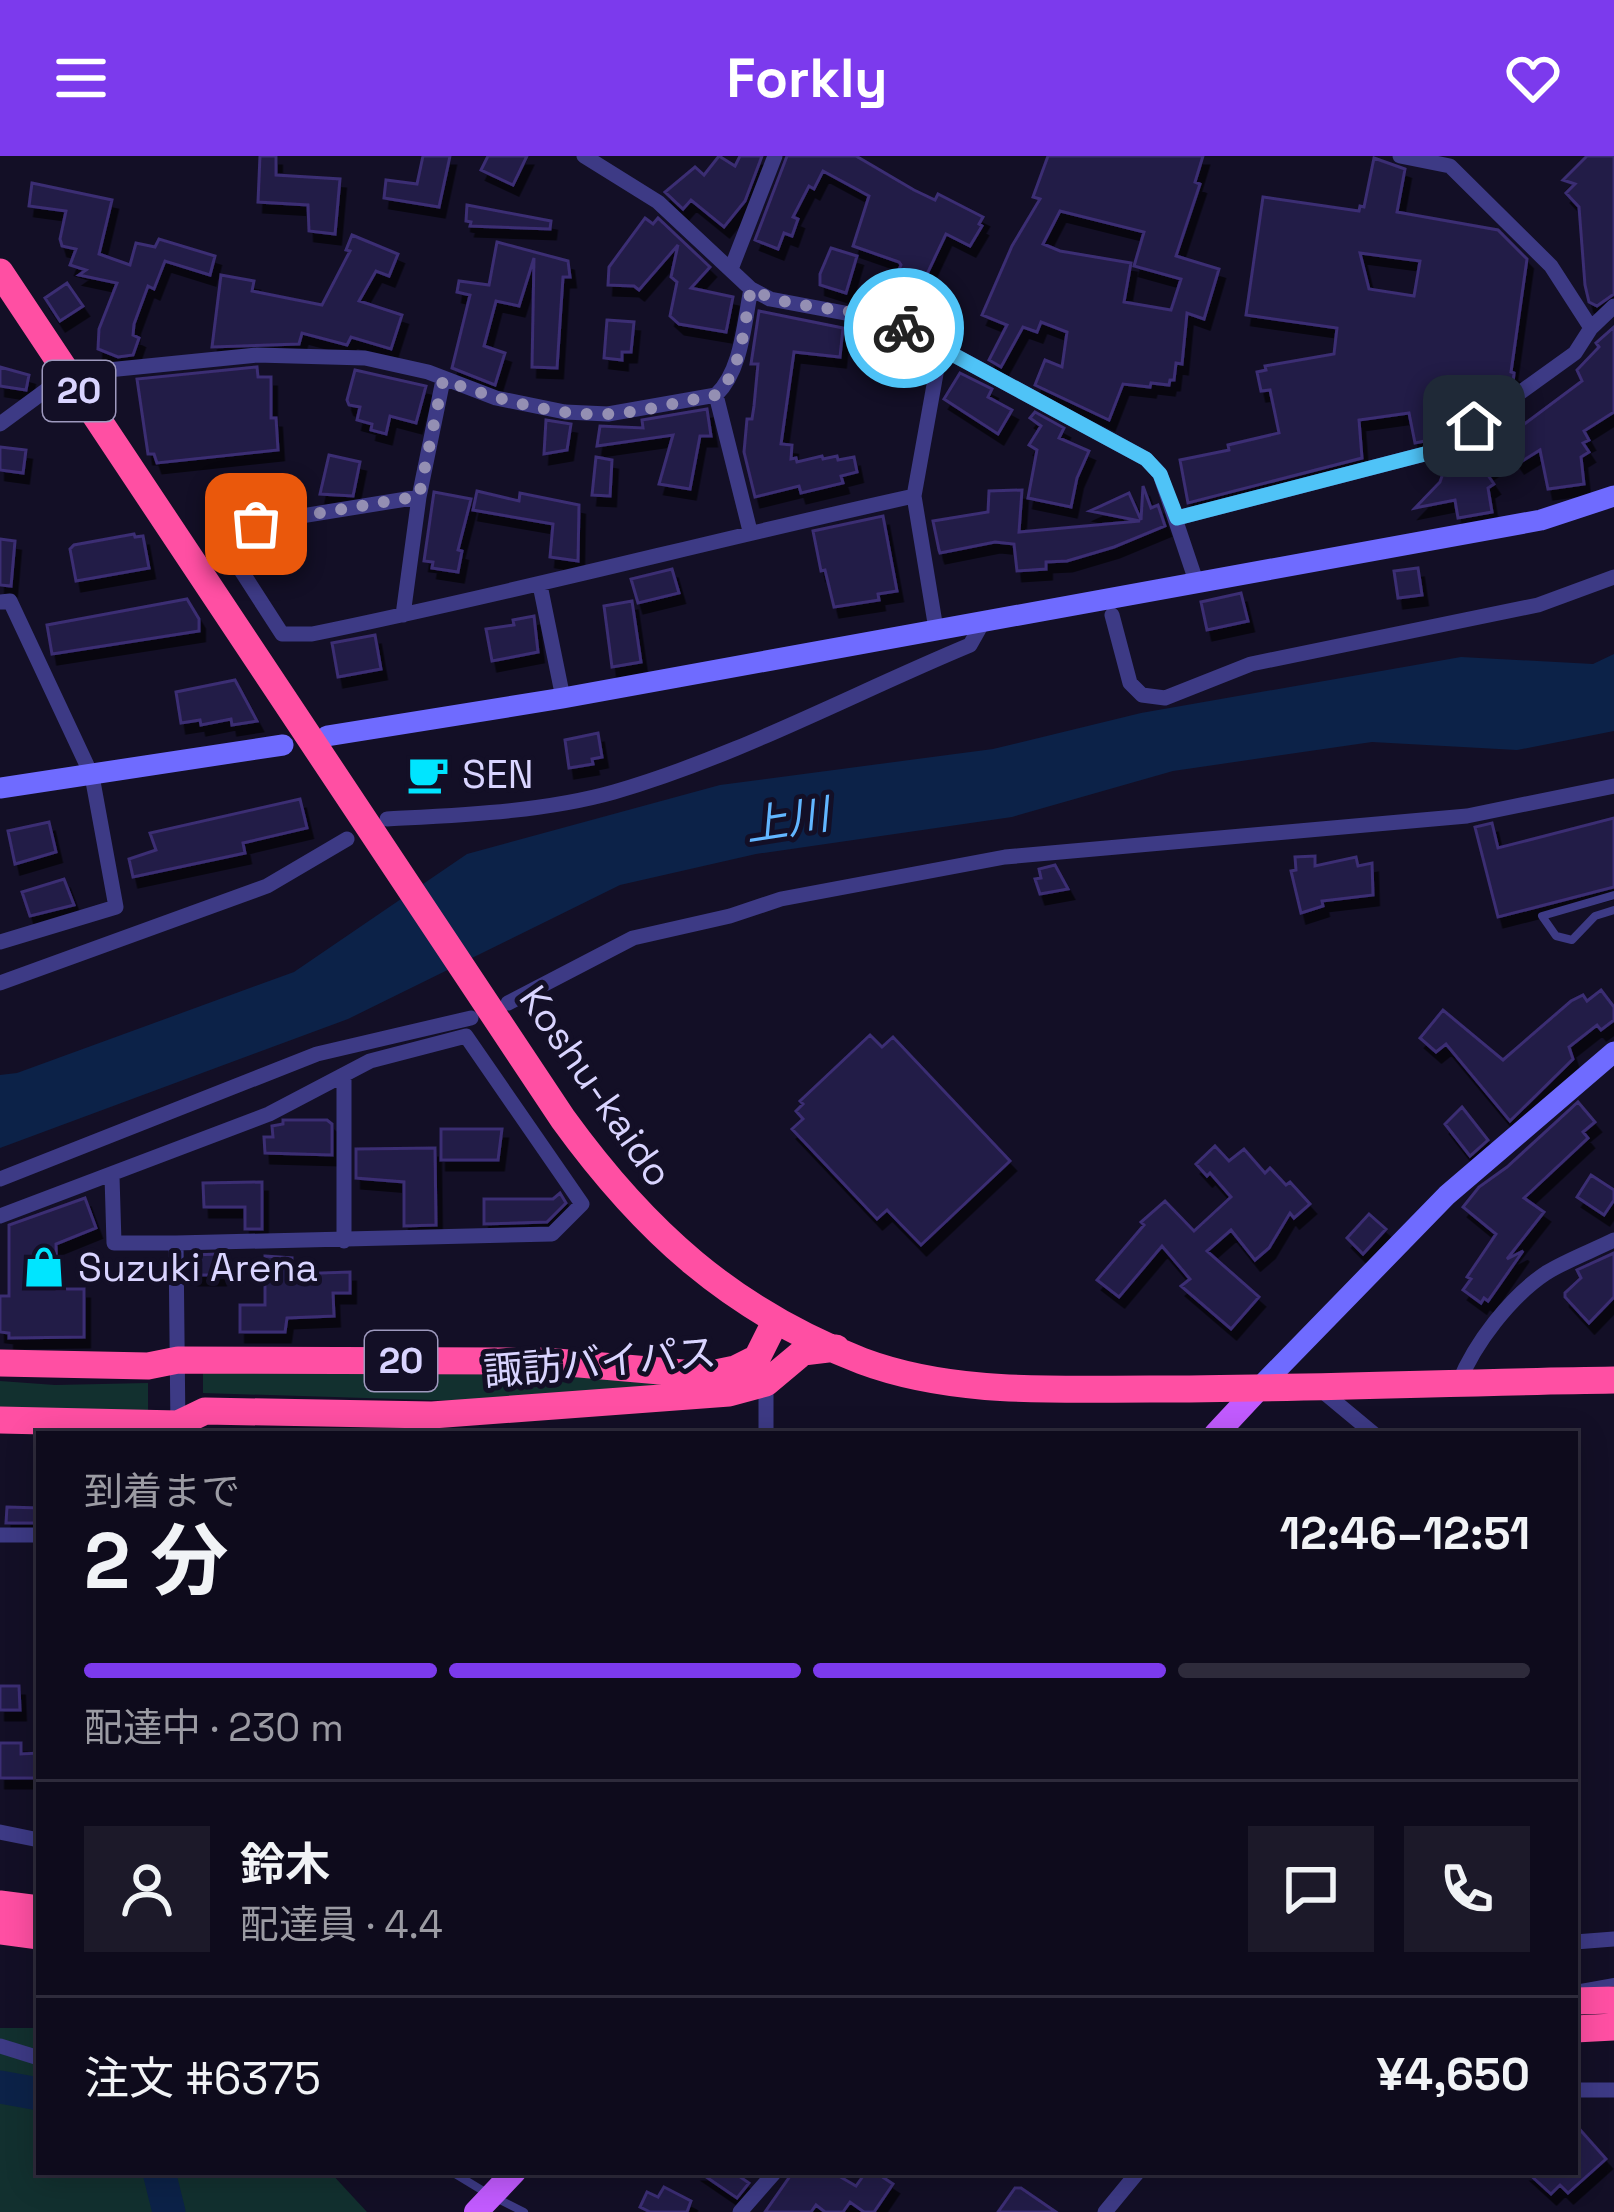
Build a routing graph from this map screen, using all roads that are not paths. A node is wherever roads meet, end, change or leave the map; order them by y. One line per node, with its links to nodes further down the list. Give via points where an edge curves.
1 (584, 156): 5 (street, via 658,202)
2 (776, 156): 5 (street)
3 (1400, 156): 4 (street)
4 (1452, 161): 9 (street, via 1550,266)
5 (730, 269): 7 (street)
6 (0, 272): 11 (highway, Koshu-kaido / 20)
7 (751, 289): 10 (street, via 893,322); 13 (street, via 737,358)
8 (1614, 306): 9 (street)
9 (1591, 328): 18 (street, via 1575,353 1440,450)
10 (941, 346): 16 (street); 18 (street, via 1146,459)
11 (68, 374): 12 (street, via 257,355 365,358); 14 (street); 40 (highway, Koshu-kaido / 20)
12 (443, 380): 13 (street, via 566,412 608,414); 15 (street)
13 (716, 395): 19 (street)
14 (0, 424)
15 (419, 496): 25 (street); 25 (street, via 215,530 282,634)
16 (914, 496): 19 (street); 27 (street)
17 (1614, 496): 21 (street, via 1541,520)
18 (1177, 518): 21 (street)
19 (750, 531): 22 (street)
20 (1614, 577): 24 (street, via 1538,604 1251,664 1165,698 1142,695 1130,682)
21 (1197, 584): 26 (street)
22 (540, 585): 25 (street); 28 (street)
23 (0, 602): 31 (street, via 10,601)
24 (1112, 615)
25 (403, 616)
26 (983, 622): 27 (street); 34 (street, via 970,644 650,780 537,805)
27 (937, 629): 28 (street)
28 (562, 698): 29 (street)
29 (327, 736)
30 (283, 745): 31 (street)
31 (92, 776): 33 (street); 38 (street, via 116,907)
32 (1614, 786): 40 (street, via 1467,816 1005,857 782,899 633,938)
33 (0, 788)
34 (387, 819)
35 (347, 839): 39 (street, via 267,886)
36 (1614, 895): 37 (lane, via 1543,916 1556,936 1572,940 1595,916)
37 (1614, 910)
38 (0, 942)
39 (0, 983)
40 (489, 1007): 44 (street, via 316,1054); 49 (highway, Koshu-kaido / 20, via 627,1203 691,1262)
41 (1614, 1052): 57 (street, via 1447,1195)
42 (344, 1075): 43 (street); 47 (street); 47 (street, via 466,1036 582,1204 553,1234)
43 (112, 1176): 45 (street); 48 (street, via 114,1243)
44 (0, 1179)
45 (0, 1216)
46 (1614, 1240): 54 (street, via 1526,1288)
47 (344, 1241): 48 (street)
48 (176, 1243): 51 (street)
49 (776, 1320): 50 (highway, Koshu-kaido / 20); 51 (highway, 諏訪バイパス / 20, via 757,1358 706,1376 545,1361)
50 (836, 1348): 55 (highway, 諏訪バイパス / 20, via 803,1352); 57 (highway, Koshu-kaido / 20, via 901,1372 1020,1389)
51 (178, 1360): 52 (highway, 諏訪バイパス / 20); 59 (street)
52 (0, 1363)
53 (1614, 1380): 54 (highway, Koshu-kaido / 20)
54 (1459, 1382): 56 (highway, Koshu-kaido / 20)
55 (766, 1383): 59 (highway, 諏訪バイパス / 20, via 696,1396 432,1415 205,1411); 60 (street)
56 (1316, 1385): 57 (highway, Koshu-kaido / 20); 62 (street)
57 (1258, 1389): 61 (main road)
58 (0, 1420): 59 (highway, 諏訪バイパス / 20)
59 (178, 1429)
60 (766, 1431)
61 (1219, 1431)
62 (1371, 1431)
63 (0, 1535): 64 (street)
64 (36, 1535)
65 (0, 1832): 66 (street)
66 (36, 1839)
67 (0, 1904): 68 (highway)
68 (36, 1909)
69 (0, 1931): 70 (highway)
70 (36, 1936)
71 (1614, 1939): 72 (street)
72 (1578, 1942)
73 (1614, 1982): 74 (lane)
74 (1578, 1989)
75 (1614, 2000): 76 (highway)
76 (1578, 2001)
77 (1614, 2027): 78 (highway)
78 (1579, 2034)
79 (0, 2046): 80 (street)
80 (36, 2056)
81 (1578, 2090): 82 (street)
82 (1614, 2090)
83 (455, 2175): 87 (lane)
84 (511, 2175): 87 (main road)
85 (772, 2175): 89 (street)
86 (1136, 2175): 90 (street)
87 (483, 2204): 88 (lane)
88 (524, 2212)
89 (740, 2212)
90 (1105, 2212)

